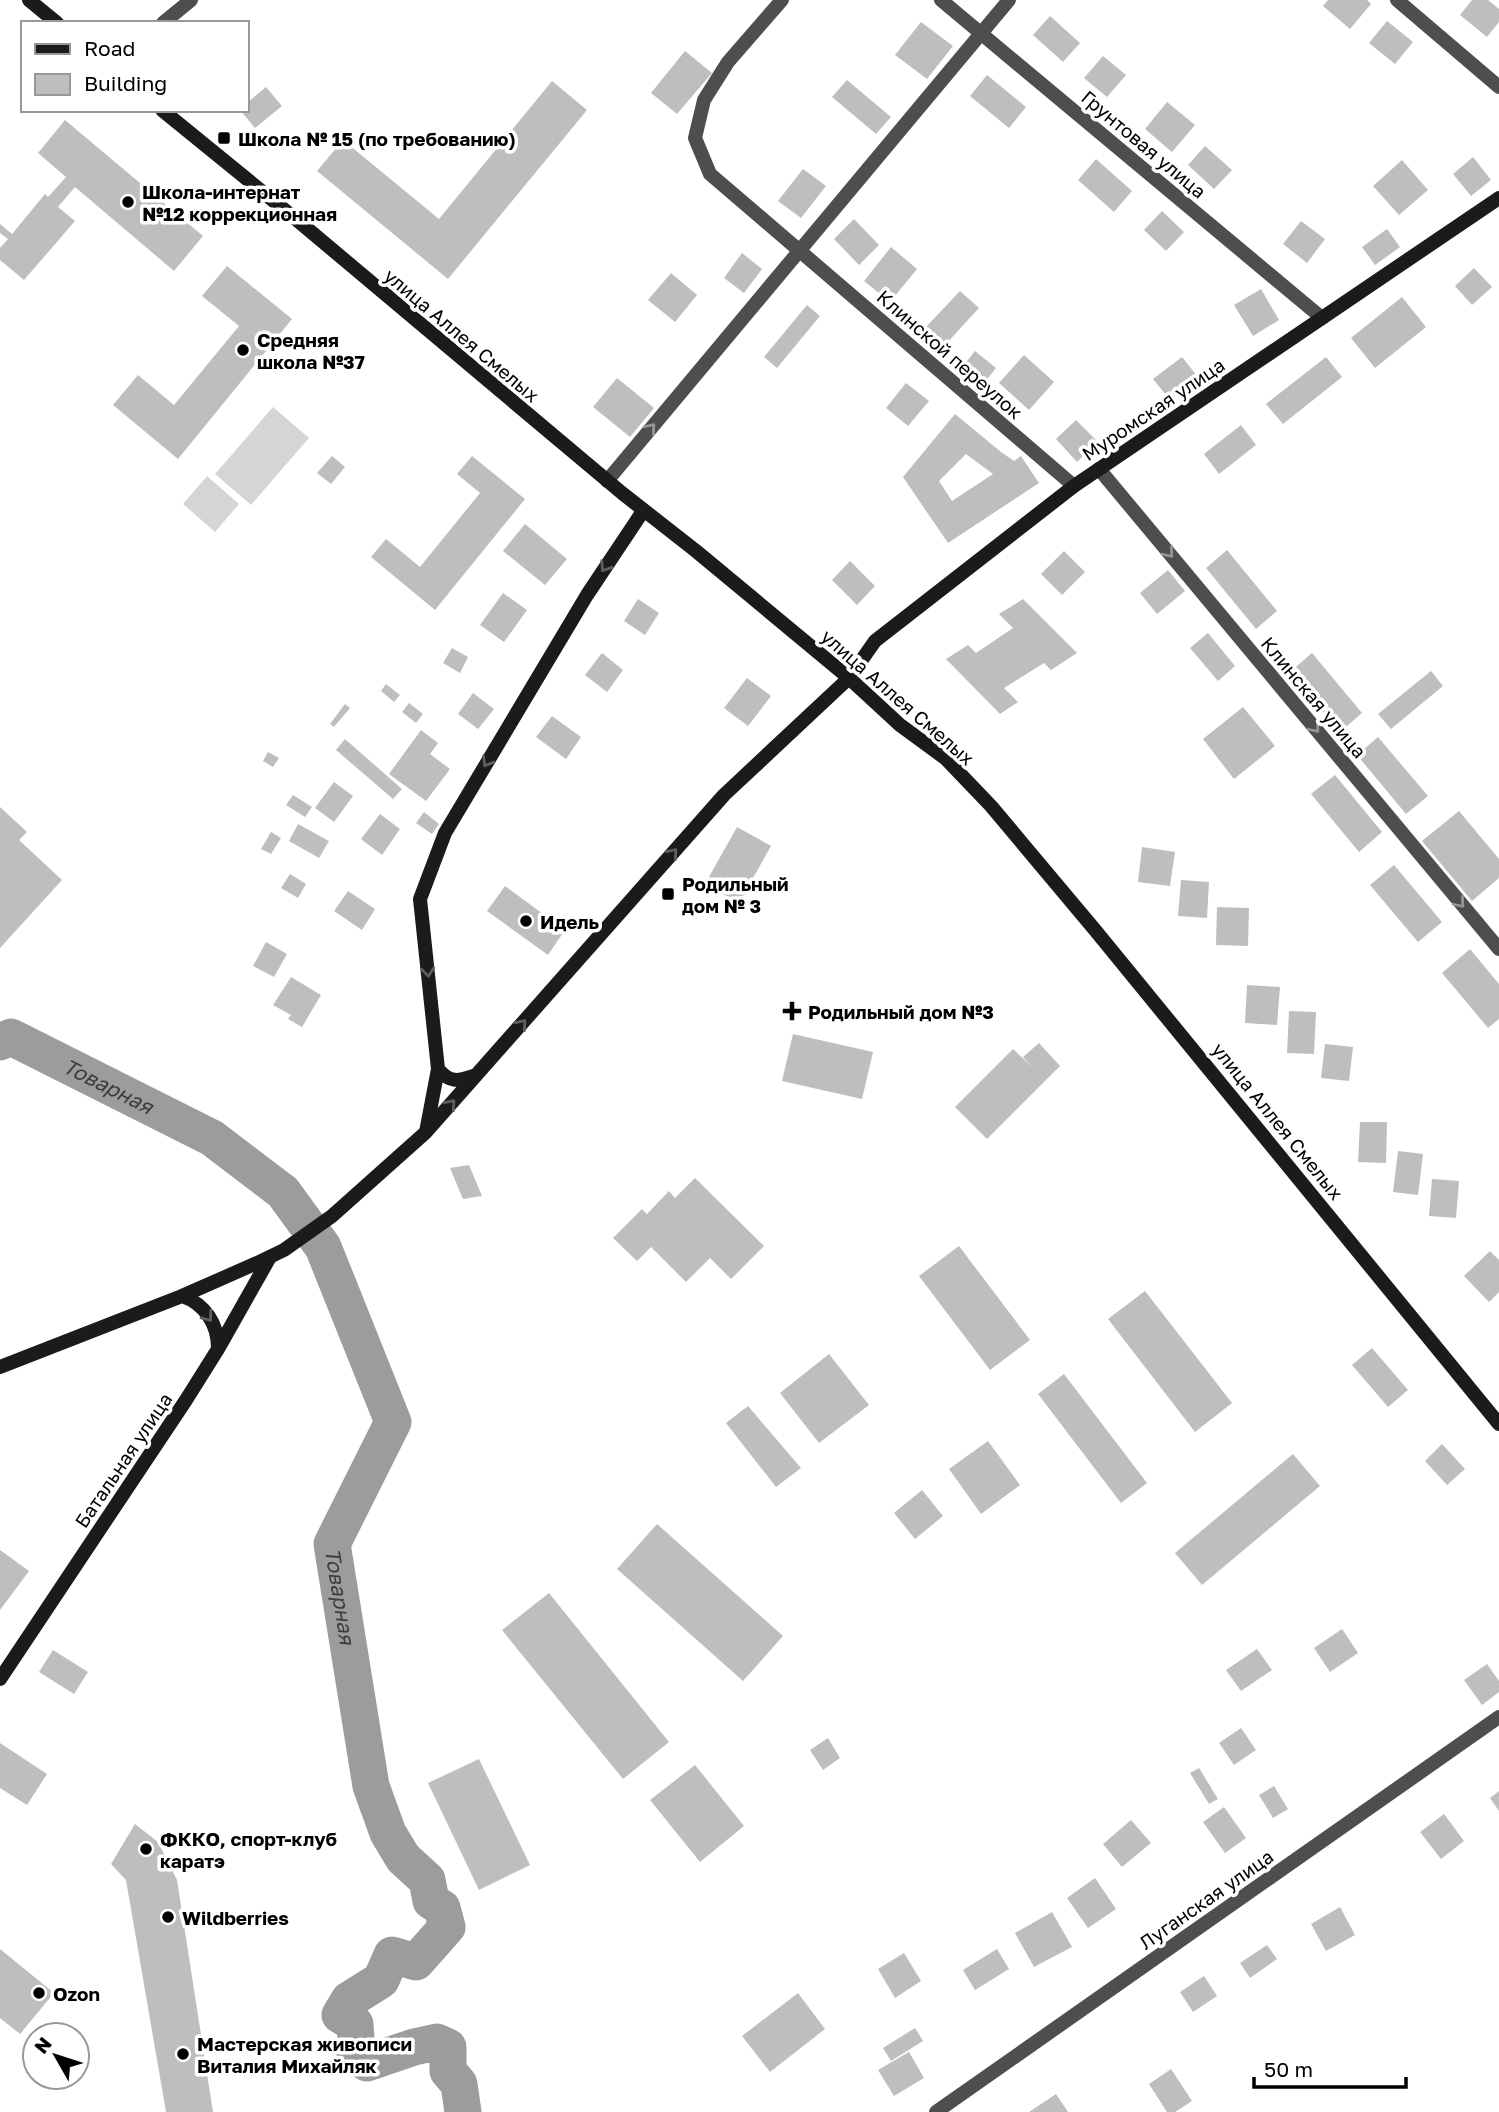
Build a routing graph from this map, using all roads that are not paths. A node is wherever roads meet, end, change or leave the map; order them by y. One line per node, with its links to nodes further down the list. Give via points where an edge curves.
1 (29, 0): 7 (main road)
2 (191, 0): 8 (street)
3 (782, 0): 13 (street, Клинской переулок, via 728,62 704,100 695,138 710,174)
4 (941, 0): 9 (street, Грунтовая улица)
5 (1009, 0): 9 (street)
6 (1397, 0): 10 (street)
7 (55, 21)
8 (165, 21)
9 (981, 34): 13 (street); 14 (street, Грунтовая улица)
10 (1499, 87)
11 (164, 112): 16 (main road, улица Аллея Смелых)
12 (1499, 198): 14 (main road, Муромская улица)
13 (801, 251): 16 (street, one-way to 13); 17 (street, Клинской переулок)
14 (1322, 318): 15 (main road, Муромская улица)
15 (1099, 469): 17 (main road, Муромская улица); 20 (street, Клинская улица, one-way to 20)
16 (607, 481): 18 (main road, улица Аллея Смелых)
17 (1074, 486): 19 (main road, Муромская улица, via 875,640)
18 (643, 511): 19 (main road, улица Аллея Смелых); 21 (main road, one-way to 21, via 587,595 445,833 420,899)
19 (849, 678): 22 (main road, Муромская улица, one-way to 19, via 724,795); 28 (main road, улица Аллея Смелых, via 945,758 991,806)
20 (1499, 949)
21 (438, 1069): 22 (main road, via 446,1078 458,1081); 23 (main road)
22 (477, 1075): 23 (main road, Муромская улица, one-way to 22)
23 (425, 1133): 24 (main road, Муромская улица, via 332,1216)
24 (270, 1257): 25 (main road, Муромская улица); 26 (main road, Батальная улица)
25 (182, 1296): 26 (main road, one-way to 26, via 197,1303 214,1323); 27 (main road, Муромская улица)
26 (218, 1349): 29 (main road, Батальная улица)
27 (0, 1367)
28 (1499, 1424)
29 (0, 1679)
30 (1499, 1717): 31 (street, Луганская улица)
31 (936, 2112)

